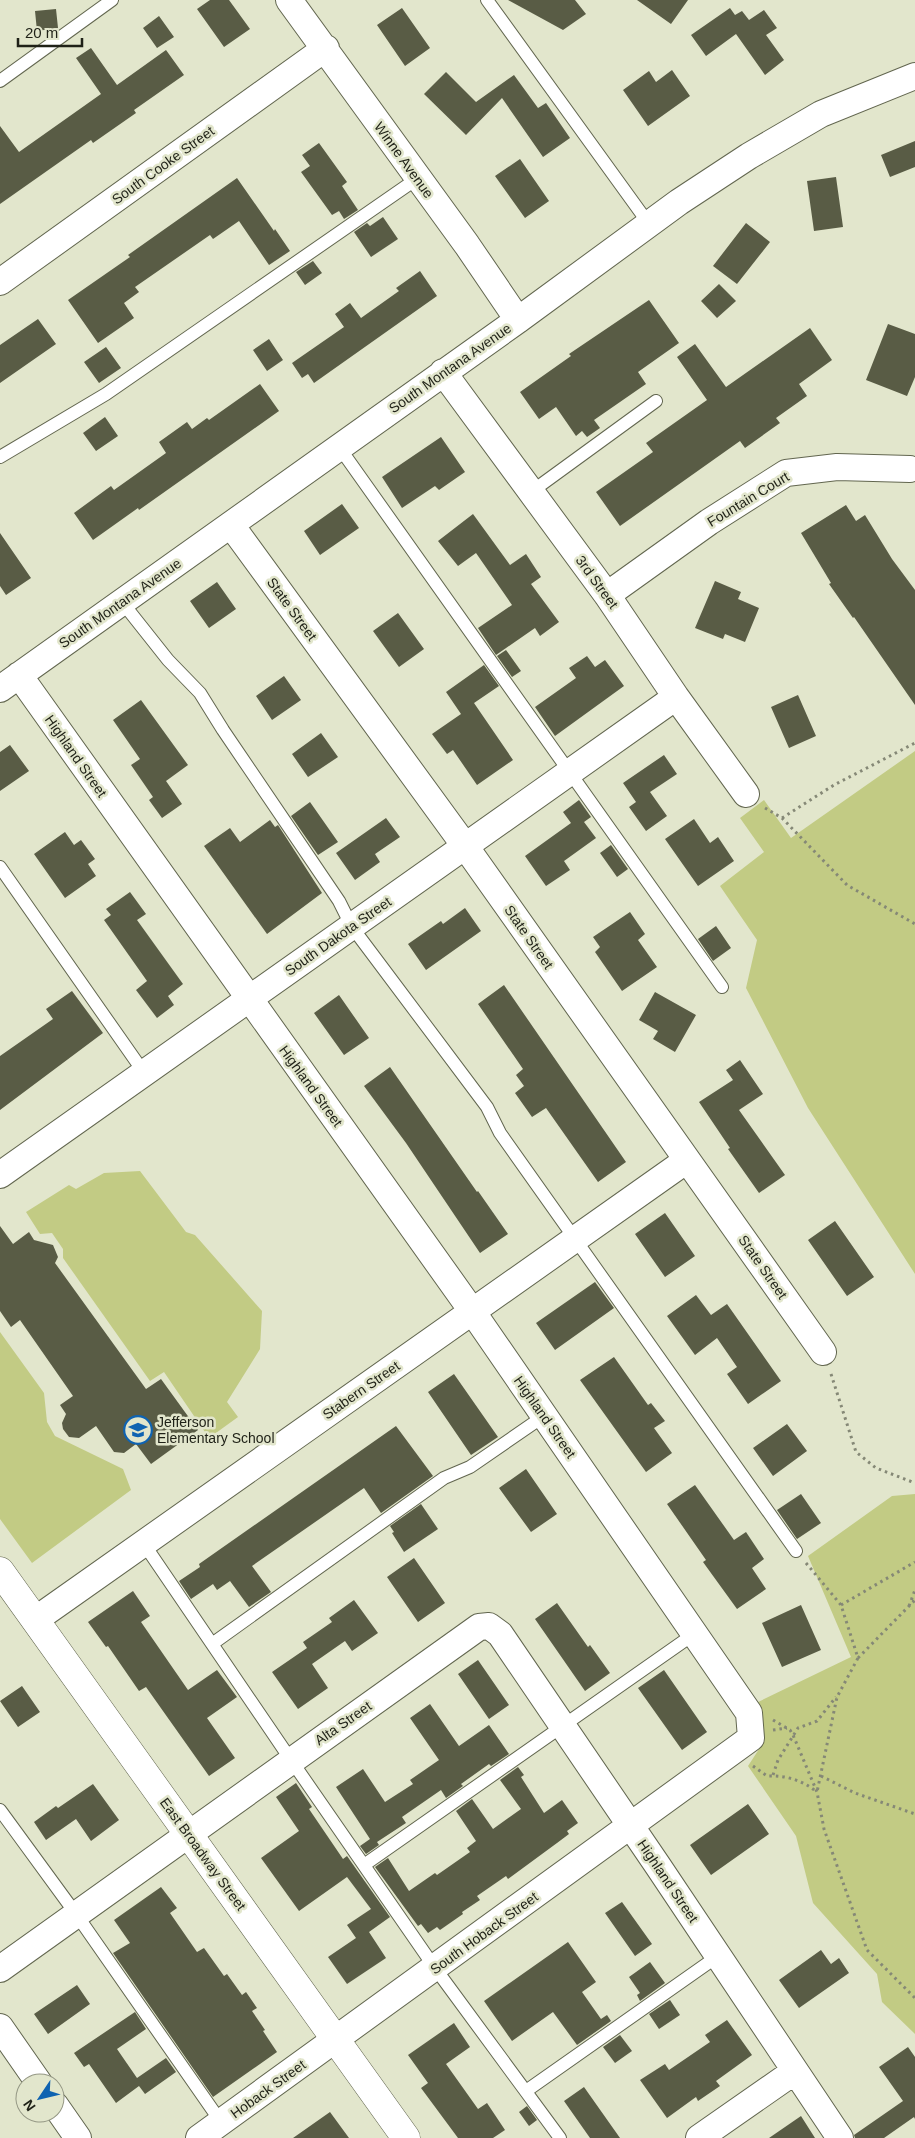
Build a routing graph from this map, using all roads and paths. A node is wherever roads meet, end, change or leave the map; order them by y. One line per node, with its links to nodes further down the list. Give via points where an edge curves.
1 (112, 0): 6 (lane)
2 (289, 0): 4 (street, Winne Avenue)
3 (487, 0): 8 (lane)
4 (326, 48): 7 (street, Winne Avenue); 9 (street, South Cooke Street)
5 (915, 76): 8 (street, South Montana Avenue, via 843,104 784,134)
6 (0, 80)
7 (418, 178): 10 (street, Winne Avenue); 14 (lane, via 106,394)
8 (649, 224): 10 (street, South Montana Avenue)
9 (0, 282)
10 (518, 320): 11 (street, South Montana Avenue)
11 (443, 372): 13 (street, South Montana Avenue); 16 (street, 3rd Street)
12 (656, 401): 16 (lane)
13 (339, 447): 17 (street, South Montana Avenue); 23 (lane)
14 (0, 457)
15 (913, 470): 18 (street, Fountain Court, via 837,468 786,473 709,522)
16 (531, 492): 18 (street, 3rd Street)
17 (231, 525): 19 (street, South Montana Avenue); 26 (street, State Street)
18 (607, 595): 21 (street, 3rd Street)
19 (122, 602): 20 (street, South Montana Avenue); 29 (lane, via 168,660 200,693 339,900)
20 (9, 682): 31 (street, Highland Street)
21 (676, 697): 23 (street, South Dakota Street); 24 (street, 3rd Street)
22 (915, 743): 25 (path)
23 (570, 772): 26 (street, South Dakota Street); 30 (lane)
24 (746, 794): 25 (path)
25 (782, 818): 28 (path, via 847,885)
26 (465, 846): 29 (street, South Dakota Street); 33 (street, State Street)
27 (0, 867): 32 (lane)
28 (915, 924)
29 (352, 927): 31 (street, South Dakota Street); 35 (lane, via 486,1107 500,1133)
30 (722, 987)
31 (249, 999): 32 (street, South Dakota Street); 36 (street, Highland Street)
32 (145, 1074): 34 (street, South Dakota Street)
33 (687, 1160): 35 (street, Stabern Street); 37 (street, State Street)
34 (0, 1175)
35 (575, 1238): 36 (street, Stabern Street); 41 (lane)
36 (472, 1311): 38 (street, Highland Street); 40 (street, Stabern Street)
37 (823, 1352): 39 (path, via 856,1452 876,1468)
38 (544, 1416): 49 (street, Highland Street); 50 (lane, via 470,1467 444,1478)
39 (915, 1483)
40 (144, 1544): 48 (street, Stabern Street); 50 (lane)
41 (796, 1551): 46 (path)
42 (915, 1562): 46 (path)
43 (0, 1571): 48 (street, East Broadway Street)
44 (915, 1590): 47 (path)
45 (915, 1600): 47 (path)
46 (841, 1605): 51 (path)
47 (908, 1607): 51 (path)
48 (35, 1620): 63 (street, East Broadway Street)
49 (694, 1634): 53 (street, Highland Street); 54 (lane)
50 (212, 1644): 56 (lane)
51 (858, 1658): 52 (path)
52 (837, 1697): 55 (path, via 817,1721 798,1728); 58 (path)
53 (750, 1725): 55 (path, via 764,1714 790,1730); 57 (path, via 751,1764 766,1776); 62 (street, Highland Street)
54 (563, 1726): 56 (street, Alta Street, via 500,1634 489,1626 479,1628); 62 (street, Alta Street); 64 (lane)
55 (793, 1736): 57 (path); 59 (path)
56 (291, 1760): 63 (street, Alta Street); 64 (lane)
57 (773, 1775): 59 (path, via 806,1783)
58 (821, 1776): 59 (path); 61 (path, via 855,1793)
59 (817, 1792): 69 (path, via 824,1830 867,1950)
60 (0, 1810): 65 (lane)
61 (915, 1814)
62 (631, 1826): 66 (street, Highland Street); 67 (street, South Hoback Street)
63 (188, 1833): 65 (street, Alta Street); 71 (street, East Broadway Street)
64 (364, 1865): 67 (lane)
65 (76, 1914): 68 (street, Alta Street); 76 (lane)
66 (718, 1956): 72 (street, Highland Street); 74 (lane)
67 (435, 1968): 71 (street, South Hoback Street); 74 (lane)
68 (0, 1969)
69 (915, 1998)
70 (0, 2027): 73 (street)
71 (336, 2040): 76 (street, Hoback Street); 79 (street, East Broadway Street)
72 (795, 2071): 81 (street); 82 (street, Highland Street)
73 (32, 2073)
74 (526, 2091): 80 (lane)
75 (65, 2119): 77 (street)
76 (221, 2122): 78 (street, Hoback Street)
77 (78, 2138)
78 (199, 2138)
79 (406, 2138)
80 (560, 2138)
81 (700, 2138)
82 (840, 2138)

